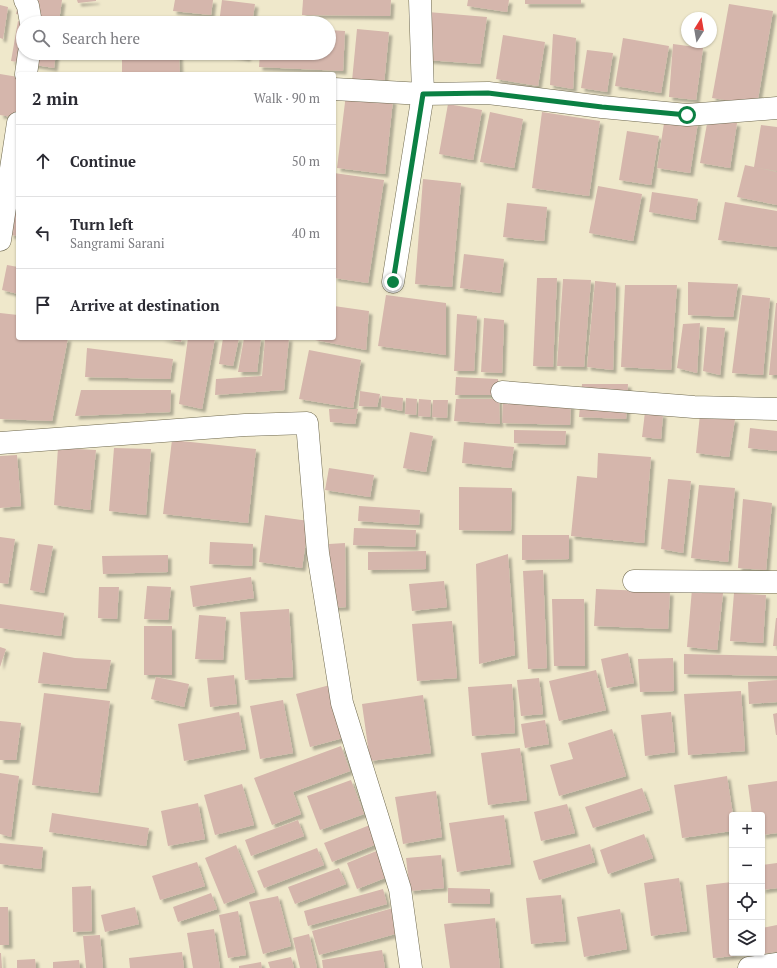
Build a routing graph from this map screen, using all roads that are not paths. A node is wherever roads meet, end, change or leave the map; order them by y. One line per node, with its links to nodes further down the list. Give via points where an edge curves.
1 (25, 0): 3 (street)
2 (420, 0): 7 (street)
3 (30, 16)
4 (28, 60): 5 (street)
5 (26, 72)
6 (336, 89): 7 (street)
7 (423, 94): 8 (street, via 488,93 687,115); 11 (street)
8 (777, 108)
9 (16, 136): 10 (street)
10 (0, 240)
11 (393, 282)
12 (502, 392): 13 (street, via 694,407)
13 (777, 409)
14 (0, 443): 18 (street, via 245,425 307,423 318,553 342,703 400,889)
15 (634, 582): 16 (street)
16 (777, 582)
17 (777, 964): 19 (street)
18 (411, 968)
19 (749, 968)

